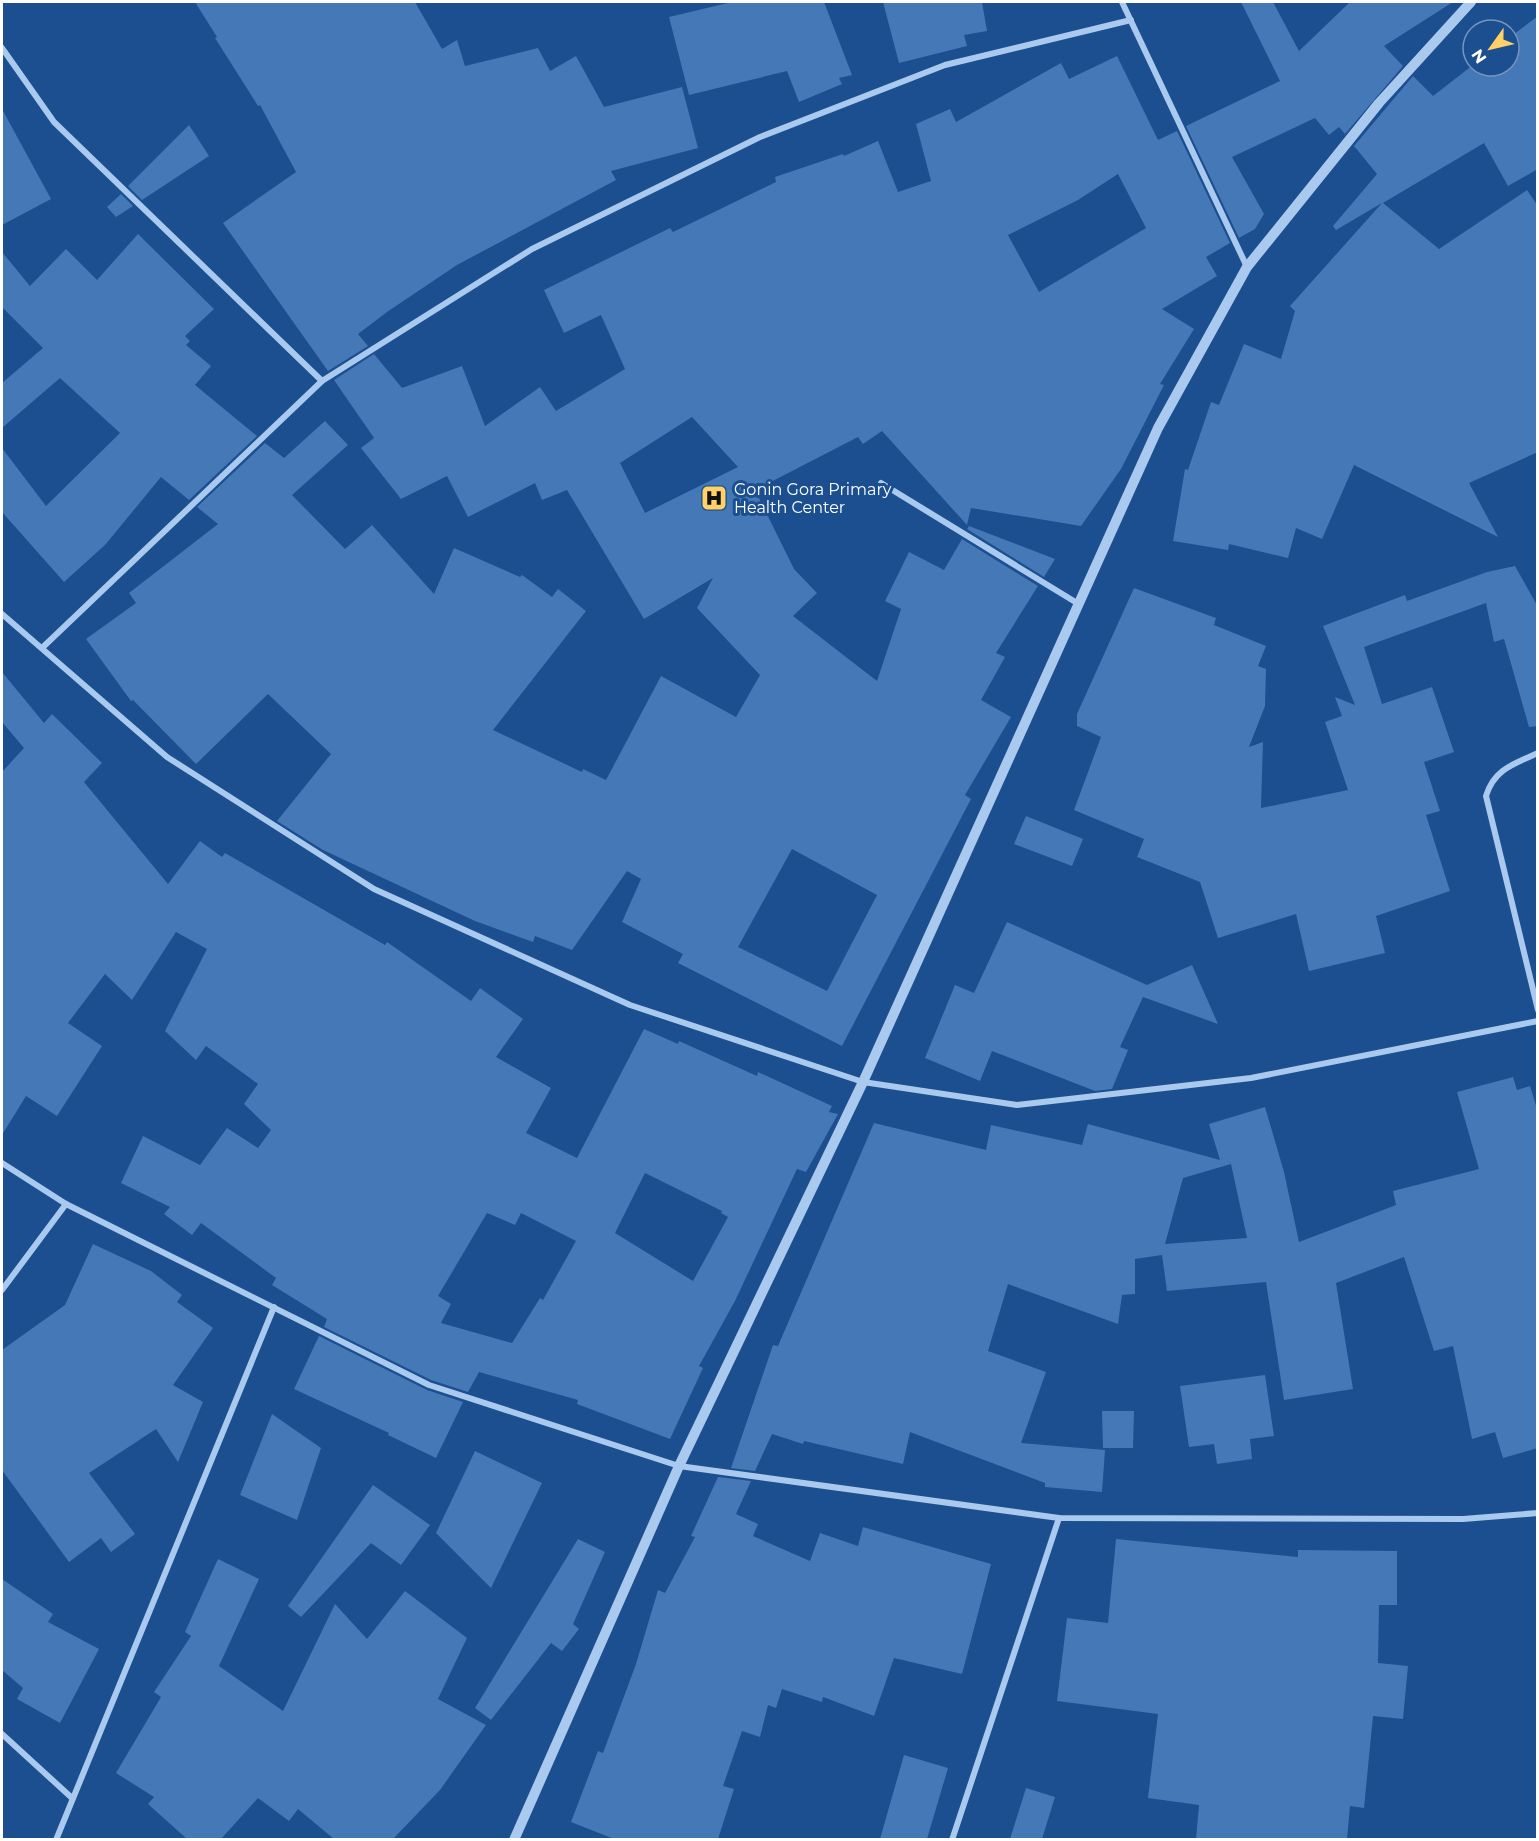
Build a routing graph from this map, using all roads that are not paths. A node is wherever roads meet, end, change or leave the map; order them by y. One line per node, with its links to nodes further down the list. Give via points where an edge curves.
1 (1122, 2): 3 (street)
2 (1471, 2): 5 (street, via 1379,103)
3 (1131, 20): 5 (street); 6 (street, via 945,66 760,137 532,249)
4 (2, 48): 6 (street, via 54,122)
5 (1247, 267): 8 (street, via 1158,428)
6 (322, 381): 10 (street)
7 (881, 483): 8 (street)
8 (1077, 603): 14 (street)
9 (2, 614): 10 (street)
10 (42, 648): 14 (street, via 167,758 374,889 630,1005)
11 (1538, 753): 12 (street, via 1501,770 1486,796)
12 (1538, 1010)
13 (1538, 1021): 14 (street, via 1251,1078 1017,1105)
14 (863, 1082): 19 (street)
15 (2, 1162): 16 (street)
16 (66, 1204): 17 (street); 18 (street)
17 (2, 1290)
18 (274, 1307): 19 (street, via 429,1385); 23 (street)
19 (679, 1466): 21 (street); 25 (street)
20 (1538, 1514): 21 (street, via 1463,1519)
21 (1059, 1518): 26 (street)
22 (2, 1734): 23 (street)
23 (72, 1798): 24 (street)
24 (56, 1839)
25 (513, 1839)
26 (952, 1839)

